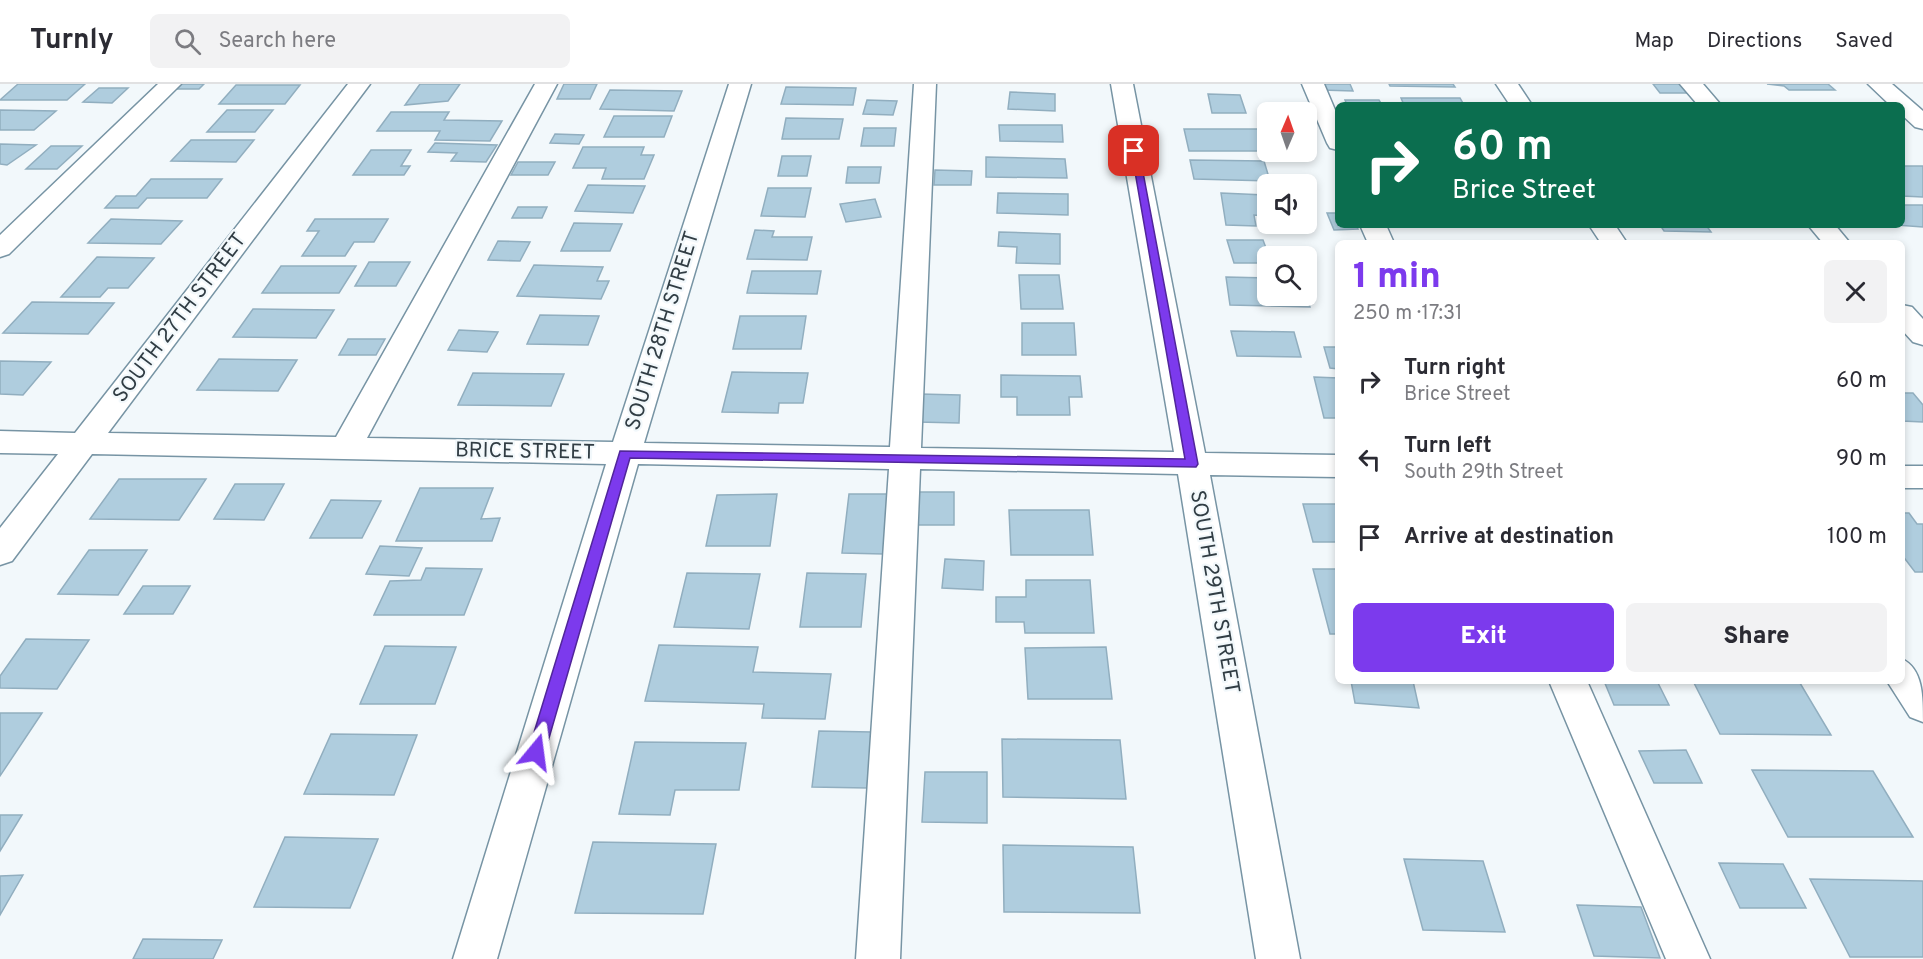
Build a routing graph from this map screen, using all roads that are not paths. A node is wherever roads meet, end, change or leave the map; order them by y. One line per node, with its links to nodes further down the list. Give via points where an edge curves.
1 (170, 84): 19 (street)
2 (359, 84): 23 (street, SOUTH 27TH STREET)
3 (546, 84): 24 (street)
4 (740, 84): 25 (street, SOUTH 28TH STREET)
5 (925, 84): 26 (street)
6 (1122, 84): 27 (street, SOUTH 29TH STREET)
7 (1313, 84): 16 (street)
8 (1507, 84): 11 (street)
9 (1690, 84): 12 (street)
10 (1879, 84): 13 (street)
11 (1519, 102)
12 (1707, 102)
13 (1900, 102)
14 (1905, 106): 15 (street)
15 (1923, 122)
16 (1335, 136)
17 (1824, 228): 18 (street)
18 (1834, 240)
19 (0, 249)
20 (1905, 316): 21 (street)
21 (1923, 336)
22 (0, 442): 23 (street, BRICE STREET)
23 (84, 444): 24 (street, BRICE STREET); 31 (street, SOUTH 27TH STREET)
24 (346, 448): 25 (street, BRICE STREET)
25 (625, 454): 26 (street, BRICE STREET); 35 (street, SOUTH 28TH STREET)
26 (904, 459): 27 (street, BRICE STREET); 36 (street)
27 (1192, 464): 28 (street, BRICE STREET); 37 (street, SOUTH 29TH STREET)
28 (1335, 466)
29 (1905, 477): 30 (street)
30 (1923, 477)
31 (0, 552)
32 (1905, 679): 34 (street)
33 (1569, 684): 38 (street)
34 (1923, 706)
35 (475, 959)
36 (878, 959)
37 (1278, 959)
38 (1688, 959)

